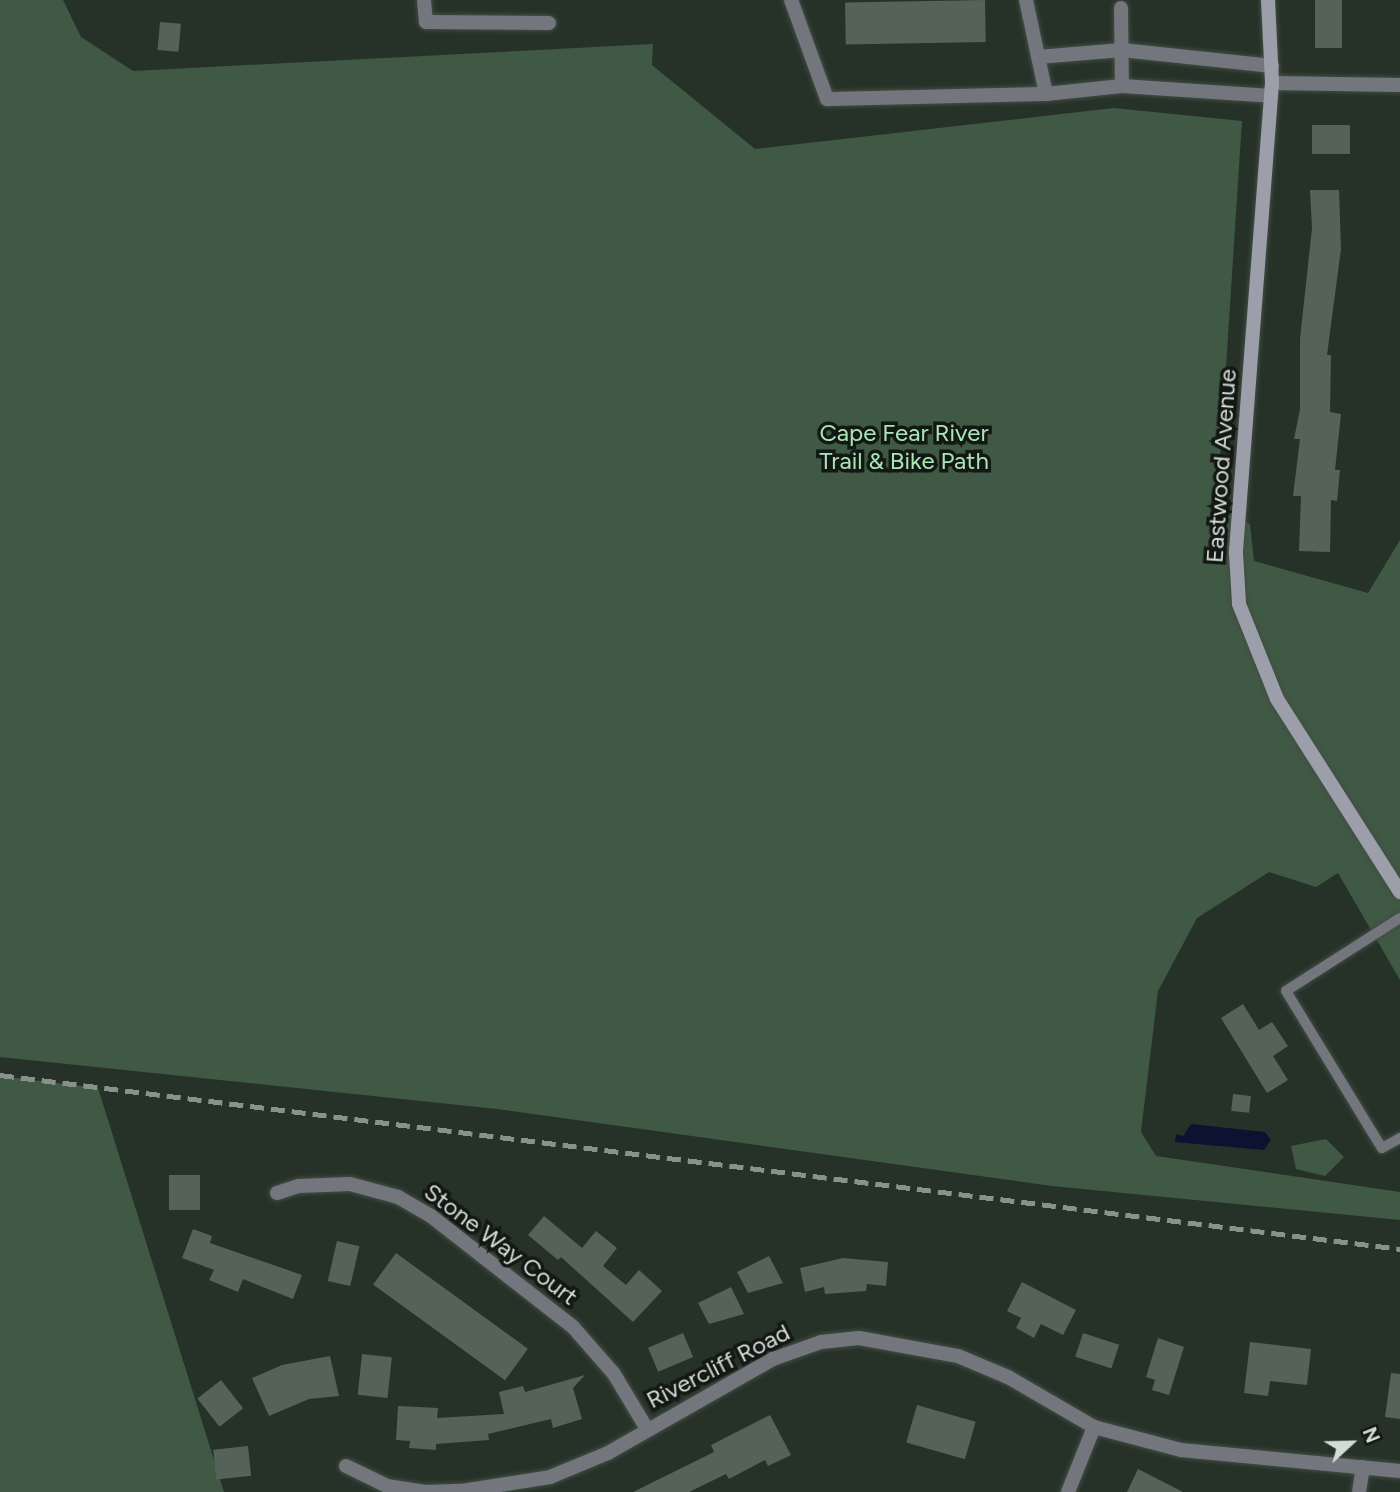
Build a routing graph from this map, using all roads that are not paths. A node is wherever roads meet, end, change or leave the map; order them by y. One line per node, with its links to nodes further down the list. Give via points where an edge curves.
1 (424, 0): 6 (street, via 426,22)
2 (791, 0): 13 (street, via 827,99)
3 (1026, 0): 8 (street)
4 (1268, 0): 9 (street, Eastwood Avenue)
5 (1121, 8): 7 (street)
6 (549, 23)
7 (1122, 50): 8 (street); 9 (street); 11 (street)
8 (1038, 57): 13 (street)
9 (1272, 66): 12 (street, Eastwood Avenue)
10 (1400, 85): 12 (street)
11 (1122, 86): 12 (street); 13 (street)
12 (1272, 89): 14 (street, Eastwood Avenue, via 1236,553 1239,604 1276,699)
13 (1046, 94)
14 (1400, 892)
15 (1400, 918): 16 (lane, via 1286,991 1382,1148)
16 (1400, 1139)
17 (277, 1193): 19 (street, Stone Way Court, via 299,1186 350,1184 398,1197 431,1216 573,1327 614,1374)
18 (1094, 1427): 19 (street, Rivercliff Road, via 1008,1377 958,1356 859,1338 821,1342 773,1359); 21 (street, Rivercliff Road, via 1181,1450); 23 (street)
19 (647, 1429): 20 (street, Rivercliff Road, via 585,1465 500,1487 399,1490)
20 (346, 1466)
21 (1363, 1467): 22 (street, Rivercliff Road); 24 (street)
22 (1400, 1471)
23 (1068, 1492)
24 (1359, 1492)

